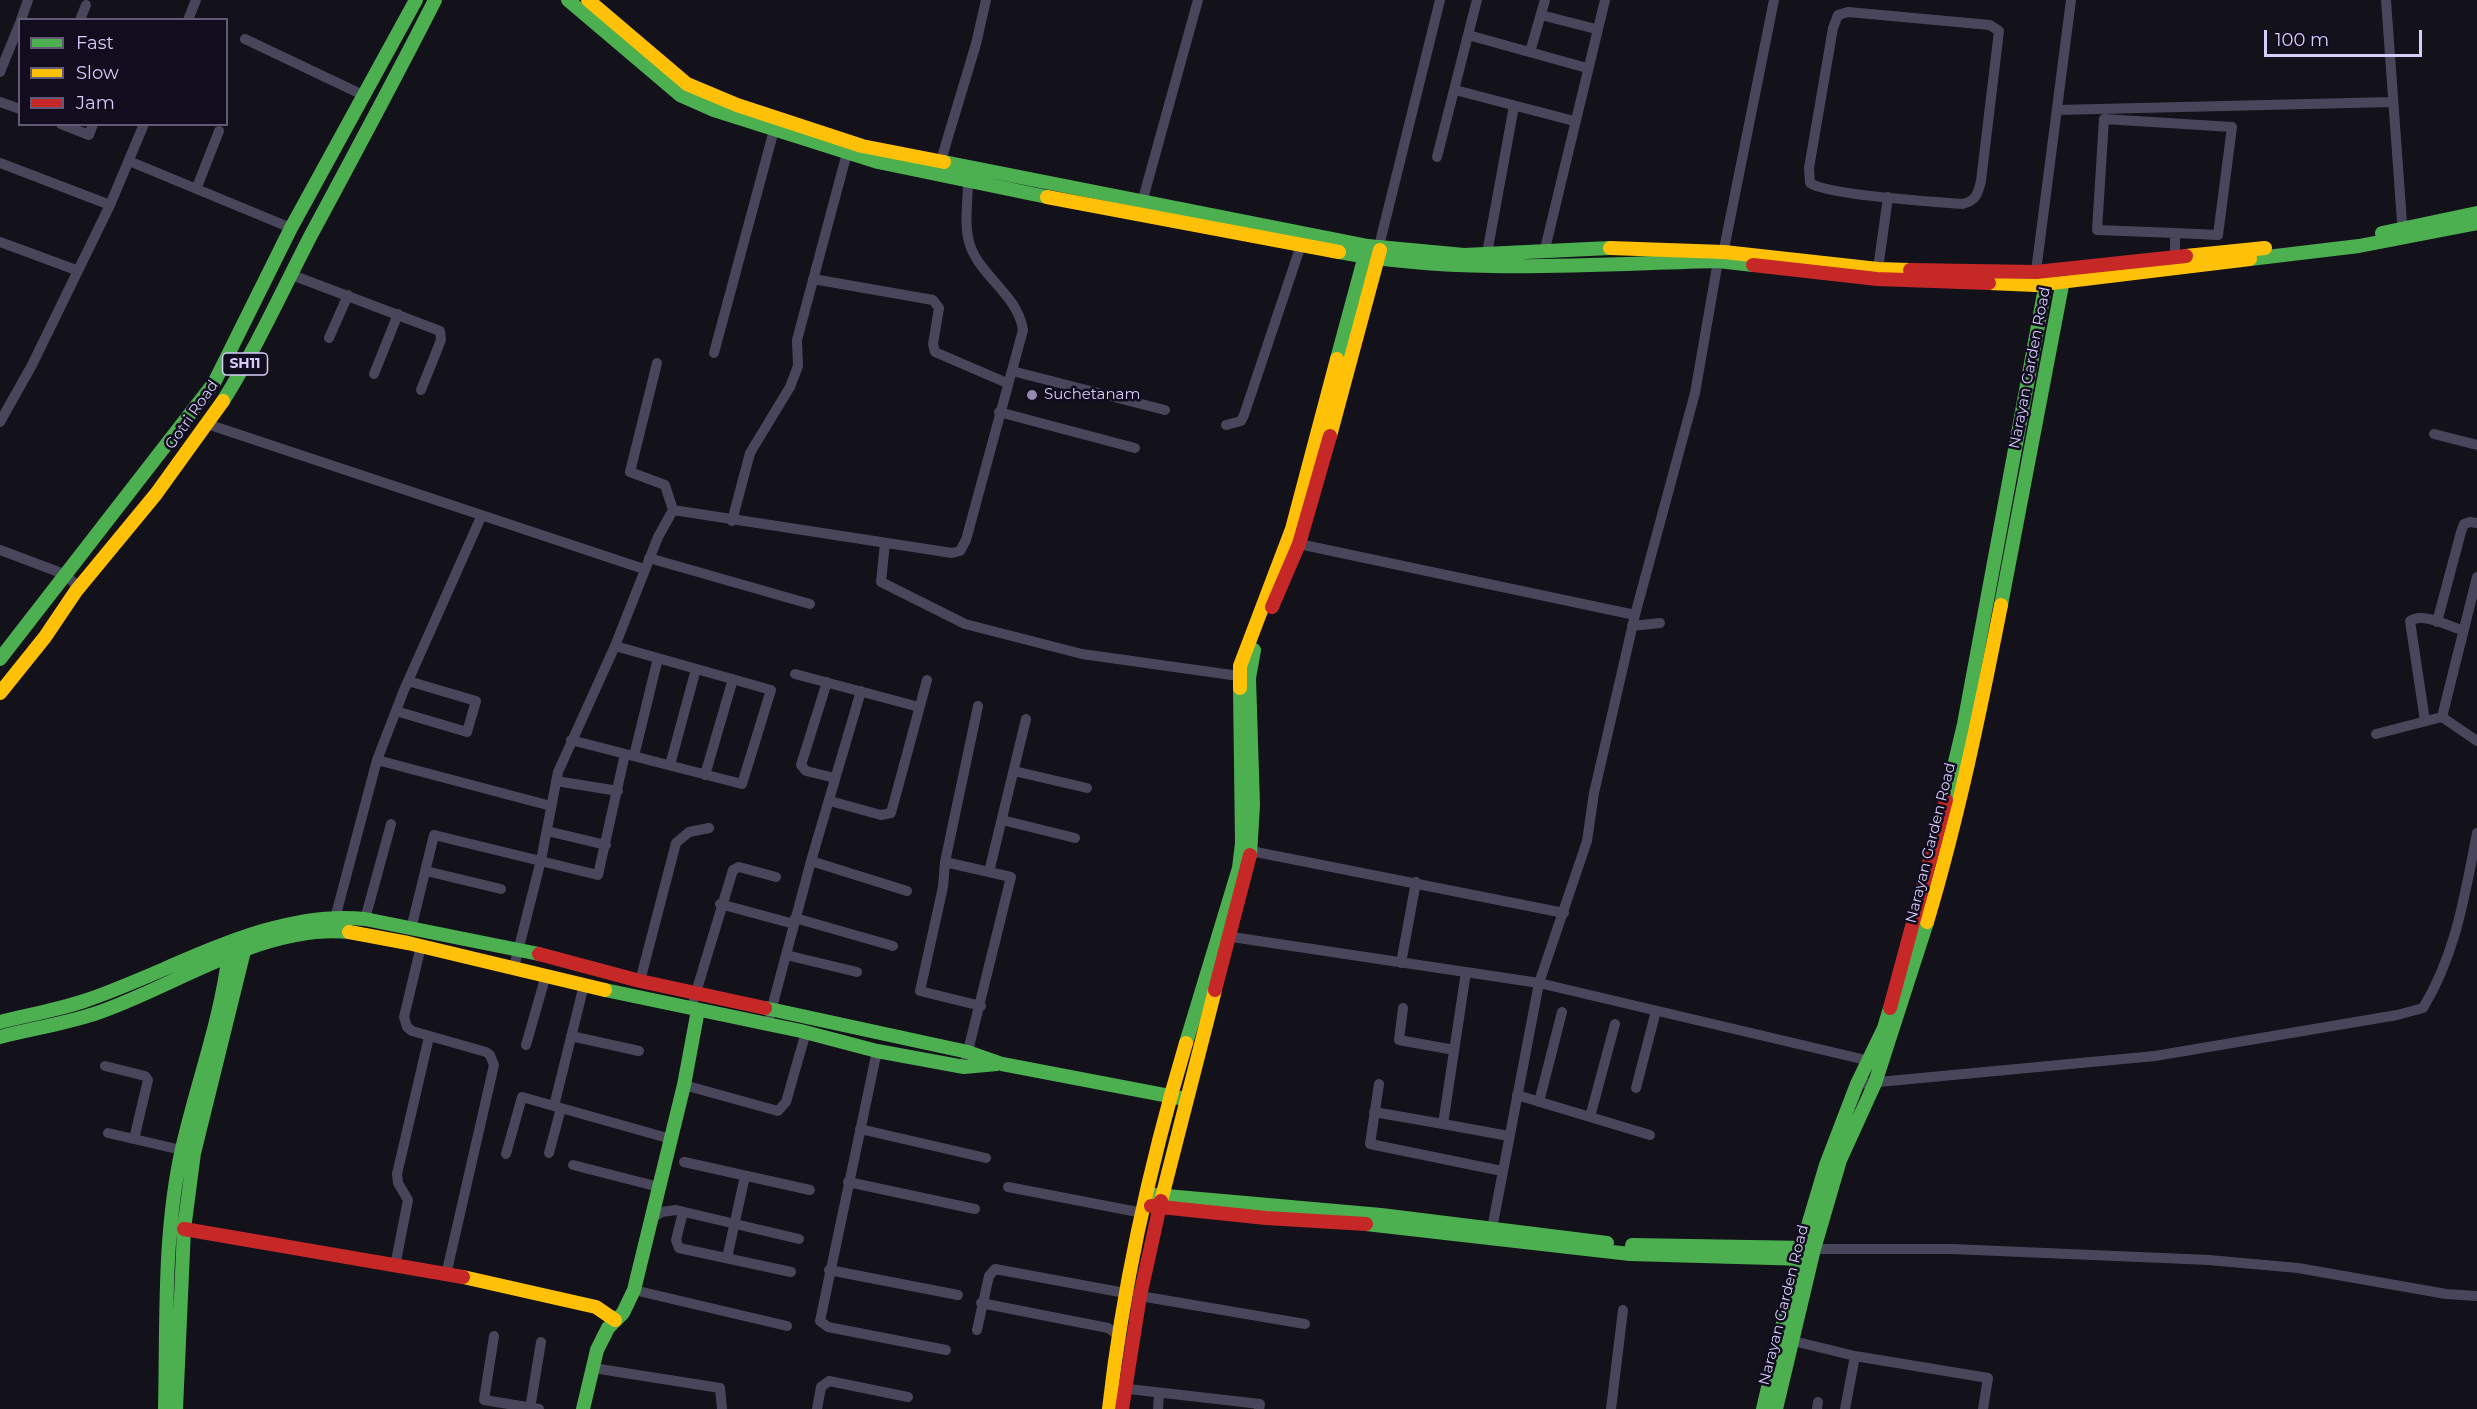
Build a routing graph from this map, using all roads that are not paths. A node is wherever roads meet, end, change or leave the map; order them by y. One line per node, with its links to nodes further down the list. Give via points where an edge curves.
1 (28, 0): 18 (street)
2 (196, 0): 20 (street)
3 (416, 0): 29 (street, Gotri Road / SH11)
4 (435, 0): 65 (street, Gotri Road / SH11)
5 (568, 0): 39 (street, via 669,88 694,102)
6 (588, 0): 45 (street, via 663,66 700,92)
7 (986, 0): 45 (street)
8 (1198, 0): 50 (street)
9 (1440, 0): 58 (street)
10 (1477, 0): 23 (street)
11 (1545, 0): 17 (street)
12 (1605, 0): 22 (street)
13 (1774, 0): 60 (street)
14 (2071, 0): 34 (street)
15 (2386, 0): 31 (street)
16 (86, 4): 19 (street)
17 (1541, 15): 22 (street); 25 (street)
18 (21, 18)
19 (81, 18)
20 (189, 18)
21 (18, 26): 27 (street)
22 (1596, 28): 26 (street)
23 (1468, 35): 25 (street); 28 (street)
24 (245, 39): 29 (street)
25 (1530, 52): 26 (street)
26 (1587, 68): 35 (street)
27 (0, 72)
28 (1455, 90): 32 (street); 42 (street)
29 (363, 95): 53 (street, Gotri Road / SH11)
30 (0, 102): 33 (street)
31 (2391, 102): 34 (street); 55 (street)
32 (1514, 106): 35 (street); 62 (street)
33 (18, 108)
34 (2057, 110): 67 (street)
35 (1574, 121): 59 (street)
36 (66, 126): 37 (street, via 88,135)
37 (92, 126)
38 (143, 126): 43 (street)
39 (774, 130): 41 (street); 72 (street)
40 (219, 131): 47 (street)
41 (847, 153): 45 (street); 68 (street)
42 (1437, 157)
43 (129, 161): 47 (street); 49 (street)
44 (0, 164): 49 (street)
45 (939, 169): 46 (street); 50 (street)
46 (968, 182): 50 (street); 74 (street, via 967,236 971,248 1022,321)
47 (197, 187): 53 (street)
48 (1888, 196): 48 (street, via 1821,188 1809,180 1838,15 1848,12 1998,28 2000,36 1976,198 1962,204); 64 (street)
49 (110, 206): 63 (street)
50 (1140, 207): 57 (street); 58 (street)
51 (2477, 213): 55 (street)
52 (2477, 223): 55 (street)
53 (291, 228): 95 (street, Gotri Road / SH11, via 214,383)
54 (2175, 233): 54 (street, via 2097,231 2104,119 2232,127 2218,235); 61 (street)
55 (2402, 234): 61 (street); 66 (street)
56 (0, 242): 63 (street)
57 (1301, 245): 58 (street); 82 (street, via 1244,415 1241,421)
58 (1374, 249): 62 (street); 91 (street); 108 (street, via 1292,529 1243,657)
59 (1544, 253): 60 (street, via 1595,248); 62 (street)
60 (1721, 258): 62 (street); 64 (street); 99 (street, via 1695,393)
61 (2175, 259): 66 (street)
62 (1486, 261)
63 (76, 270): 80 (street, via 32,365)
64 (1877, 274): 67 (street)
65 (292, 275): 69 (street); 81 (street, Gotri Road / SH11, via 267,326)
66 (2064, 276): 67 (street); 199 (street, Narayan Garden Road, via 1982,704 1949,848 1923,944)
67 (2041, 278): 195 (street, Narayan Garden Road, via 1964,724 1930,866 1884,1028)
68 (813, 279): 76 (street, via 933,300 939,308 935,352); 88 (street, via 797,340 798,366 790,387 750,453)
69 (348, 295): 70 (street); 71 (street)
70 (398, 314): 75 (street); 77 (street, via 442,335)
71 (329, 338)
72 (714, 353)
73 (657, 363): 86 (street, via 630,472 665,485)
74 (1012, 371): 76 (street); 78 (street)
75 (374, 374)
76 (1007, 383): 79 (street)
77 (421, 390)
78 (1166, 410)
79 (999, 411): 85 (street); 90 (street, via 960,551)
80 (0, 422)
81 (207, 424): 87 (street); 97 (street, Gotri Road / SH11)
82 (1226, 425)
83 (2434, 434): 84 (street)
84 (2477, 445)
85 (1135, 448)
86 (673, 510): 88 (street); 93 (street)
87 (481, 517): 94 (street); 111 (street)
88 (732, 521): 90 (street)
89 (2477, 524): 100 (street, via 2464,524)
90 (885, 543): 108 (street, via 881,582 964,624 1082,654)
91 (1299, 544): 99 (street); 108 (street)
92 (0, 550): 95 (street)
93 (650, 558): 94 (street); 98 (street)
94 (644, 569): 103 (street)
95 (64, 574): 97 (street); 105 (street, Gotri Road / SH11)
96 (2477, 577): 102 (street)
97 (79, 588): 114 (street, Gotri Road / SH11)
98 (810, 604)
99 (1634, 620): 101 (street); 153 (street, via 1594,793 1587,841)
100 (2437, 622): 102 (street); 120 (street, via 2418,618 2410,621)
101 (1660, 623)
102 (2462, 630): 118 (street)
103 (615, 646): 104 (street); 122 (street)
104 (658, 658): 106 (street); 124 (street)
105 (0, 659)
106 (696, 669): 109 (street); 126 (street)
107 (795, 674): 112 (street)
108 (1244, 677): 142 (street, via 1253,805); 205 (street, via 1241,855)
109 (733, 679): 128 (street); 128 (street, via 771,690 742,784)
110 (927, 680): 116 (street)
111 (408, 681): 117 (street); 117 (street, via 476,701 466,732)
112 (827, 682): 113 (street); 129 (street, via 801,765 806,771)
113 (861, 691): 116 (street); 129 (street)
114 (0, 693)
115 (978, 706): 145 (street)
116 (919, 707): 133 (street, via 891,813 881,815)
117 (396, 711): 125 (street)
118 (2442, 717): 120 (street); 123 (street)
119 (1026, 719): 127 (street)
120 (2425, 721): 121 (street)
121 (2376, 734)
122 (571, 740): 124 (street); 130 (street)
123 (2477, 741)
124 (629, 755): 126 (street); 132 (street)
125 (377, 760): 134 (street); 154 (street)
126 (670, 765): 128 (street)
127 (1014, 771): 131 (street); 135 (street)
128 (705, 775)
129 (836, 778): 133 (street)
130 (556, 781): 132 (street); 134 (street)
131 (1087, 788)
132 (618, 791): 141 (street)
133 (830, 801): 144 (street)
134 (551, 806): 138 (street)
135 (1002, 820): 140 (street); 147 (street)
136 (391, 824): 155 (street)
137 (709, 828): 173 (street, via 689,832 676,843)
138 (547, 831): 141 (street); 143 (street)
139 (2477, 833): 199 (street, via 2459,925 2446,965 2423,1008 2155,1056)
140 (1075, 838)
141 (606, 845): 143 (street, via 598,875)
142 (1251, 851): 149 (street); 160 (street)
143 (541, 860): 146 (street, via 434,835); 164 (street)
144 (811, 861): 151 (street); 156 (street)
145 (945, 862): 147 (street); 177 (street, via 920,991)
146 (426, 871): 150 (street); 157 (street)
147 (990, 872): 177 (street, via 1011,877)
148 (776, 877): 152 (street, via 736,867)
149 (1416, 882): 153 (street); 168 (street)
150 (501, 889)
151 (907, 891)
152 (720, 904): 156 (street); 176 (street)
153 (1564, 913): 174 (street)
154 (336, 916): 155 (street); 158 (street); 159 (street, via 285,924)
155 (365, 919): 157 (street)
156 (794, 921): 163 (street); 166 (street)
157 (411, 929): 164 (street)
158 (332, 930): 162 (street); 165 (street, via 281,939)
159 (246, 936): 161 (street); 165 (street)
160 (1232, 937): 168 (street); 206 (street)
161 (231, 942): 167 (street); 183 (street, via 83,1001)
162 (421, 946): 169 (street); 187 (street, via 404,1023 412,1031)
163 (893, 946)
164 (519, 949): 169 (street); 173 (street)
165 (244, 951): 167 (street); 218 (street)
166 (786, 956): 170 (street); 178 (street)
167 (229, 959): 189 (street, via 94,1014); 218 (street)
168 (1401, 963): 171 (street)
169 (514, 967): 172 (street)
170 (857, 972)
171 (1466, 972): 174 (street); 191 (street)
172 (546, 975): 175 (street); 190 (street)
173 (640, 981): 176 (street)
174 (1539, 983): 181 (street); 204 (street)
175 (584, 985): 180 (street); 188 (street)
176 (695, 992): 178 (street); 180 (street)
177 (981, 1006): 194 (street)
178 (772, 1007): 184 (street); 194 (street)
179 (1402, 1008): 191 (street, via 1398,1040)
180 (695, 1009): 184 (street); 202 (street)
181 (1656, 1011): 195 (street); 203 (street)
182 (1562, 1012): 207 (street)
183 (0, 1022)
184 (768, 1024): 186 (street)
185 (1615, 1024): 210 (street)
186 (806, 1032): 193 (street); 202 (street, via 786,1102 778,1111)
187 (429, 1036): 241 (street, via 397,1174 408,1200); 244 (street, via 486,1052 494,1065)
188 (571, 1036): 192 (street); 208 (street)
189 (0, 1037)
190 (526, 1045)
191 (1454, 1050): 211 (street)
192 (639, 1051)
193 (877, 1051): 198 (street); 212 (street)
194 (968, 1052): 196 (street); 198 (street)
195 (1870, 1061): 201 (street, Narayan Garden Road)
196 (1002, 1064): 198 (street); 205 (street)
197 (105, 1066): 216 (street, via 148,1080)
198 (964, 1067)
199 (1875, 1083): 201 (street); 239 (street, Narayan Garden Road, via 1840,1160)
200 (1379, 1084): 209 (street)
201 (1857, 1084): 239 (street, Narayan Garden Road, via 1826,1165)
202 (684, 1085): 217 (street)
203 (1636, 1088)
204 (1517, 1095): 207 (street); 215 (street)
205 (1171, 1097): 206 (street); 231 (street)
206 (1185, 1099): 230 (street)
207 (1539, 1102): 210 (street)
208 (558, 1107): 217 (street); 219 (street); 220 (street, via 522,1097)
209 (1374, 1112): 211 (street); 224 (street, via 1370,1144)
210 (1590, 1117): 214 (street)
211 (1443, 1124): 215 (street)
212 (860, 1129): 221 (street); 226 (street)
213 (108, 1133): 216 (street)
214 (1650, 1135)
215 (1509, 1136): 224 (street)
216 (134, 1138): 218 (street)
217 (671, 1139): 227 (street)
218 (188, 1151): 236 (street); 269 (street, via 169,1240)
219 (549, 1153)
220 (506, 1154)
221 (986, 1158)
222 (684, 1162): 225 (street)
223 (573, 1165): 227 (street)
224 (1502, 1171): 237 (street)
225 (745, 1176): 229 (street); 235 (street)
226 (848, 1182): 232 (street); 242 (street)
227 (659, 1187): 234 (street)
228 (1008, 1187): 231 (street)
229 (810, 1190)
230 (1161, 1202): 231 (street); 237 (street, via 1381,1215); 248 (street)
231 (1145, 1204): 246 (street)
232 (975, 1209)
233 (683, 1212): 234 (street, via 669,1210); 235 (street); 240 (street, via 676,1245)
234 (651, 1219): 245 (street)
235 (734, 1225): 238 (street); 240 (street)
236 (184, 1228): 241 (street); 270 (street)
237 (1491, 1234): 239 (street, via 1677,1257)
238 (799, 1239)
239 (1806, 1253): 249 (street, via 1952,1249 2208,1260 2298,1268); 258 (street, Narayan Garden Road)
240 (727, 1258): 243 (street)
241 (395, 1266): 244 (street)
242 (829, 1270): 247 (street); 260 (street, via 820,1316 823,1325)
243 (791, 1272)
244 (446, 1275): 252 (street, via 596,1307)
245 (634, 1290): 252 (street, via 623,1313); 254 (street)
246 (1125, 1293): 250 (street, via 1000,1269 988,1275); 256 (street)
247 (958, 1295)
248 (1140, 1296): 253 (street); 263 (street)
249 (2477, 1296)
250 (981, 1303): 255 (street); 256 (street, via 1108,1328)
251 (1623, 1310): 278 (street)
252 (615, 1320): 262 (street, via 597,1350)
253 (1305, 1324)
254 (787, 1326)
255 (977, 1330)
256 (1118, 1335): 263 (street)
257 (494, 1336): 266 (street)
258 (1786, 1339): 261 (street); 279 (street, Narayan Garden Road); 280 (street, Narayan Garden Road)
259 (541, 1342): 268 (street)
260 (946, 1350)
261 (1855, 1356): 281 (street); 282 (street, via 1988,1378)
262 (593, 1368): 271 (street); 272 (street, via 720,1388)
263 (1117, 1388): 264 (street); 274 (street); 275 (street)
264 (1159, 1393): 267 (street); 276 (street)
265 (908, 1397): 273 (street, via 829,1381 821,1387)
266 (483, 1404): 268 (street)
267 (1213, 1404): 277 (street, via 1260,1404)
268 (533, 1408)
269 (165, 1409)
270 (176, 1409)
271 (583, 1409)
272 (722, 1409)
273 (817, 1409)
274 (1109, 1409)
275 (1122, 1409)
276 (1158, 1409)
277 (1259, 1409)
278 (1611, 1409)
279 (1762, 1409)
280 (1776, 1409)
281 (1845, 1409)
282 (1983, 1409)

